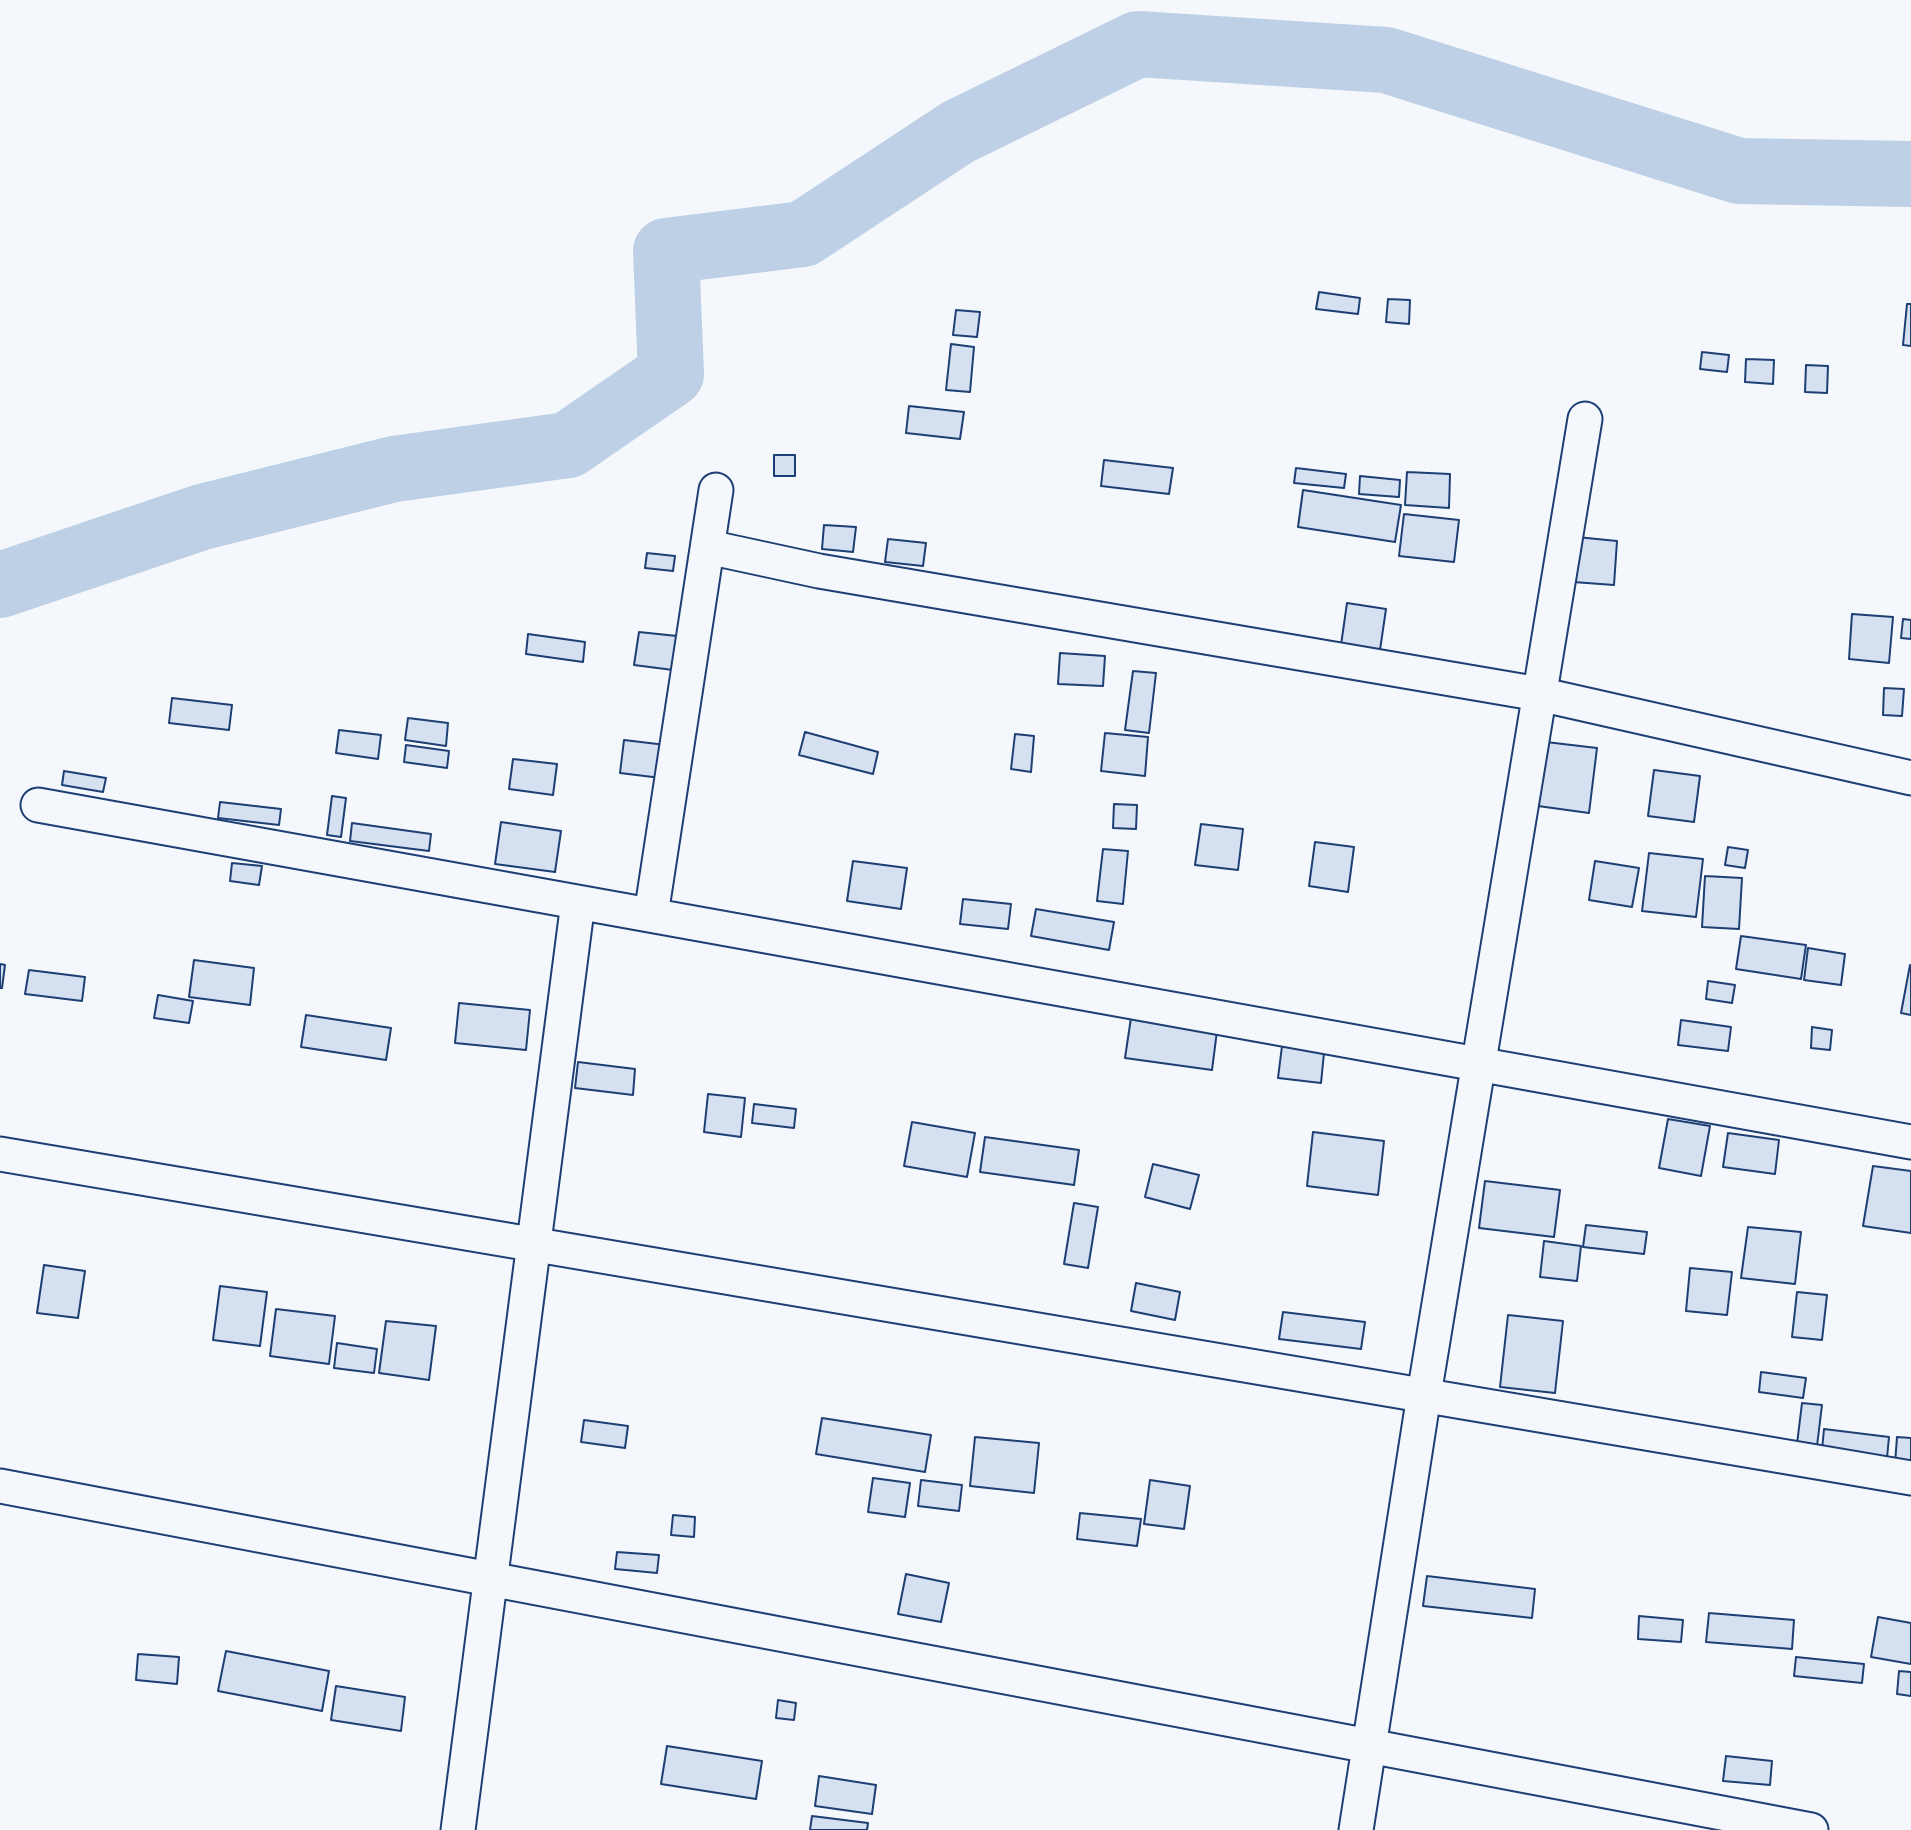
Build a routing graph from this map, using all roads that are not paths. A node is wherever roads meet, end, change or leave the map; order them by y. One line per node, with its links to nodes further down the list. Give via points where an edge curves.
1 (1585, 419): 4 (street)
2 (716, 490): 3 (street)
3 (708, 547): 4 (street, via 819,571); 8 (street)
4 (1539, 695): 5 (street); 9 (street)
5 (1911, 778)
6 (37, 805): 7 (street)
7 (578, 902): 8 (street); 12 (street)
8 (651, 915): 9 (street)
9 (1478, 1064): 10 (street); 13 (street)
10 (1911, 1142)
11 (0, 1154): 12 (street)
12 (534, 1245): 13 (street); 16 (street)
13 (1424, 1395): 14 (street); 17 (street)
14 (1911, 1478)
15 (0, 1486): 16 (street)
16 (489, 1578): 17 (street); 18 (street)
17 (1369, 1746): 19 (street); 20 (street)
18 (458, 1830)
19 (1356, 1830)
20 (1811, 1830)

